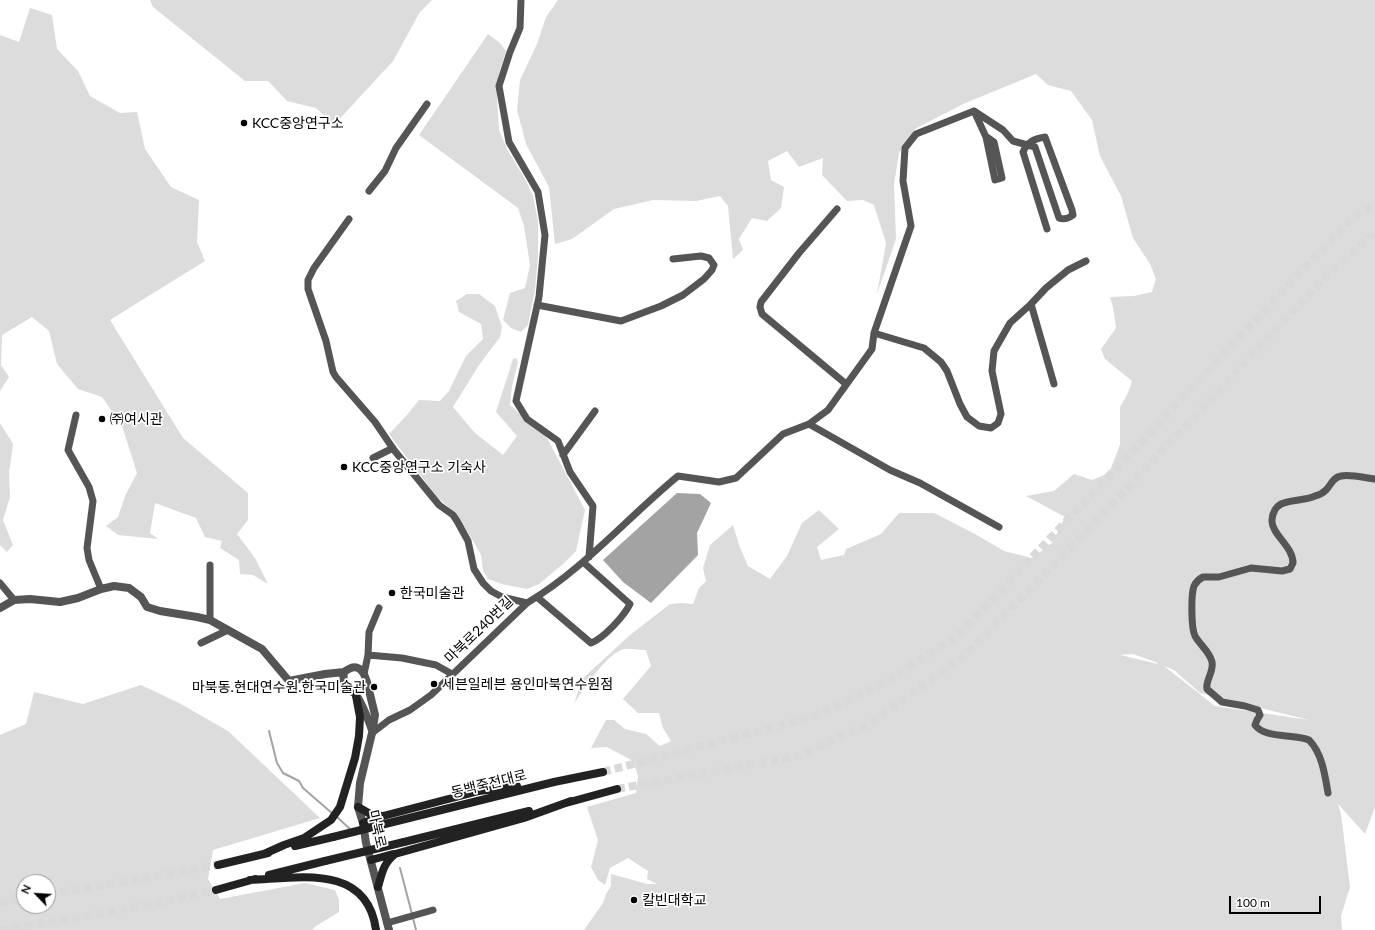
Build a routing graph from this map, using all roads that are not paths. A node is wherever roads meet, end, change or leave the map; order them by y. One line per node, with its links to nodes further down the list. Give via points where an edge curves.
1 (522, 0): 13 (street, via 520,28 499,86 509,142 538,192 545,235)
2 (427, 104): 6 (street, via 396,148 385,171)
3 (974, 111): 4 (street); 5 (street, via 1003,130 1013,141); 14 (street, via 916,134 905,148 903,181 911,226)
4 (986, 137): 4 (street, via 995,180 1002,178 994,142)
5 (1027, 144): 5 (street, via 1035,138 1045,137 1072,210 1073,215 1070,217 1059,218 1035,147); 9 (street, via 1023,152)
6 (369, 191)
7 (837, 208): 15 (street, via 794,259 761,302 760,307 762,314)
8 (349, 219): 20 (street, via 314,268 308,280 308,289 326,340 333,372)
9 (1047, 229)
10 (673, 259): 13 (street, via 701,256 709,258 714,265 704,279 683,295 621,321)
11 (1086, 262): 12 (street, via 1068,270)
12 (1031, 304): 14 (street, via 1010,324 994,352 992,371 1001,414 998,423 991,428 979,426 967,417 947,371 941,362 924,348); 16 (street)
13 (537, 305): 21 (street, via 516,401 526,420 558,441)
14 (874, 333): 15 (street, via 872,348)
15 (846, 384): 19 (street, via 828,410)
16 (1054, 384)
17 (595, 411): 21 (street)
18 (76, 415): 29 (street, via 68,450 89,487 93,501 87,548)
19 (809, 424): 24 (street); 25 (street, 마북로240번길, via 783,434 736,478 719,482 678,476)
20 (393, 448): 22 (street); 32 (street, via 439,505 458,521 468,542 474,569 483,583 502,597)
21 (563, 455): 25 (street, via 570,472 593,506)
22 (373, 458)
23 (1375, 479): 47 (street, via 1341,476 1315,496 1301,501 1280,503 1273,516 1272,525 1291,553 1294,564 1290,569 1282,571 1251,568 1219,577 1203,577 1195,583 1192,593 1194,633 1212,662 1207,689 1222,702 1258,710 1260,715 1255,725 1258,729 1309,740 1324,770)
24 (999, 527)
25 (589, 556): 26 (street, 마북로240번길)
26 (583, 562): 30 (street, 마북로240번길); 30 (street, via 630,604 598,641 591,643)
27 (210, 565): 35 (street)
28 (0, 584): 31 (street)
29 (101, 589): 31 (street, via 60,602 30,598); 35 (street, via 114,586 129,588 141,597 147,607)
30 (537, 596): 32 (street, 마북로240번길)
31 (14, 600): 33 (street)
32 (527, 602): 40 (street, 마북로240번길)
33 (0, 608)
34 (380, 608): 38 (street, via 370,632)
35 (210, 620): 36 (street)
36 (228, 630): 37 (street); 39 (street, via 262,649 289,681)
37 (201, 643)
38 (368, 654): 40 (street, via 436,665); 41 (street)
39 (344, 672): 41 (street, via 355,667 360,669); 42 (street, via 343,683)
40 (452, 674): 43 (street, 마북로240번길, via 431,695)
41 (366, 678): 42 (street, via 361,689); 43 (street, 마북로, via 375,715)
42 (355, 694): 43 (street, via 367,714); 52 (main road, via 360,717 360,736 340,807 331,820 304,838)
43 (372, 733): 49 (street, 마북로, via 360,783)
44 (603, 772): 45 (main road, 동백죽전대로)
45 (554, 782): 50 (main road, via 478,791); 52 (main road, 동백죽전대로, bridge)
46 (617, 789): 48 (main road)
47 (1328, 793)
48 (571, 801): 53 (main road, via 524,818); 56 (main road, bridge)
49 (358, 807): 50 (main road, via 372,815); 51 (street, 마북로)
50 (383, 816): 51 (main road)
51 (363, 823): 54 (street, 마북로)
52 (264, 854): 55 (main road)
53 (395, 854): 54 (main road); 57 (main road, via 384,867)
54 (371, 860): 57 (street, 마북로)
55 (218, 865)
56 (250, 880): 58 (main road); 61 (main road, via 294,877 340,882 360,894 369,905)
57 (378, 887): 60 (street, 마북로)
58 (216, 890)
59 (433, 910): 60 (street)
60 (388, 926)
61 (376, 930)

